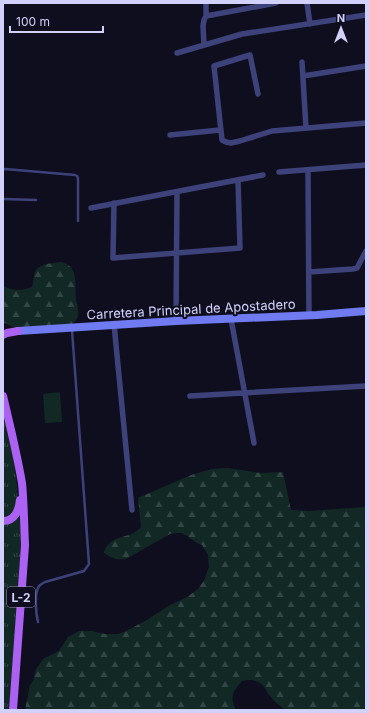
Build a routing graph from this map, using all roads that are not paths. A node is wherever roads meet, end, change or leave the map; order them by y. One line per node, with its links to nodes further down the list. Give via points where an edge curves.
1 (206, 3): 5 (street)
2 (276, 3): 5 (street)
3 (307, 3): 6 (street)
4 (366, 15): 6 (street)
5 (206, 16): 7 (street, via 203,26)
6 (310, 24): 7 (street, via 242,34)
7 (204, 45): 8 (street)
8 (176, 53)
9 (302, 62): 11 (street)
10 (366, 66): 11 (street)
11 (303, 76): 14 (street)
12 (258, 94): 15 (street, via 250,55 214,66)
13 (366, 123): 14 (street)
14 (306, 128): 15 (street, via 272,131 231,143 222,140)
15 (220, 130): 16 (street)
16 (170, 135)
17 (366, 165): 19 (street)
18 (3, 170): 28 (lane, via 77,176)
19 (308, 170): 20 (street); 31 (street)
20 (278, 172)
21 (263, 175): 22 (street)
22 (238, 180): 23 (street); 30 (street, via 240,248)
23 (177, 192): 26 (street); 30 (street)
24 (3, 199): 25 (lane)
25 (36, 200)
26 (114, 203): 27 (street); 30 (street, via 113,258)
27 (91, 208)
28 (78, 221)
29 (366, 250): 31 (street, via 357,268)
30 (176, 253): 35 (street)
31 (309, 272): 33 (street)
32 (366, 311): 33 (street, Carretera Principal de Apostadero)
33 (309, 316): 34 (street, Carretera Principal de Apostadero)
34 (231, 319): 35 (street, Carretera Principal de Apostadero); 42 (street)
35 (176, 321): 36 (street, Carretera Principal de Apostadero)
36 (114, 324): 37 (street, Carretera Principal de Apostadero); 47 (street)
37 (72, 327): 39 (street, Carretera Principal de Apostadero); 49 (lane, via 88,564 84,572 45,582 40,586 36,602)
38 (3, 329): 39 (main road)
39 (18, 331): 40 (main road)
40 (3, 335)
41 (366, 386): 42 (street)
42 (244, 393): 44 (street); 45 (street)
43 (3, 396): 46 (main road, L-2)
44 (190, 396)
45 (254, 443)
46 (22, 484): 48 (main road, via 17,512 10,520); 50 (main road, L-2, via 25,545)
47 (132, 510)
48 (3, 521)
49 (38, 622)
50 (13, 710)

